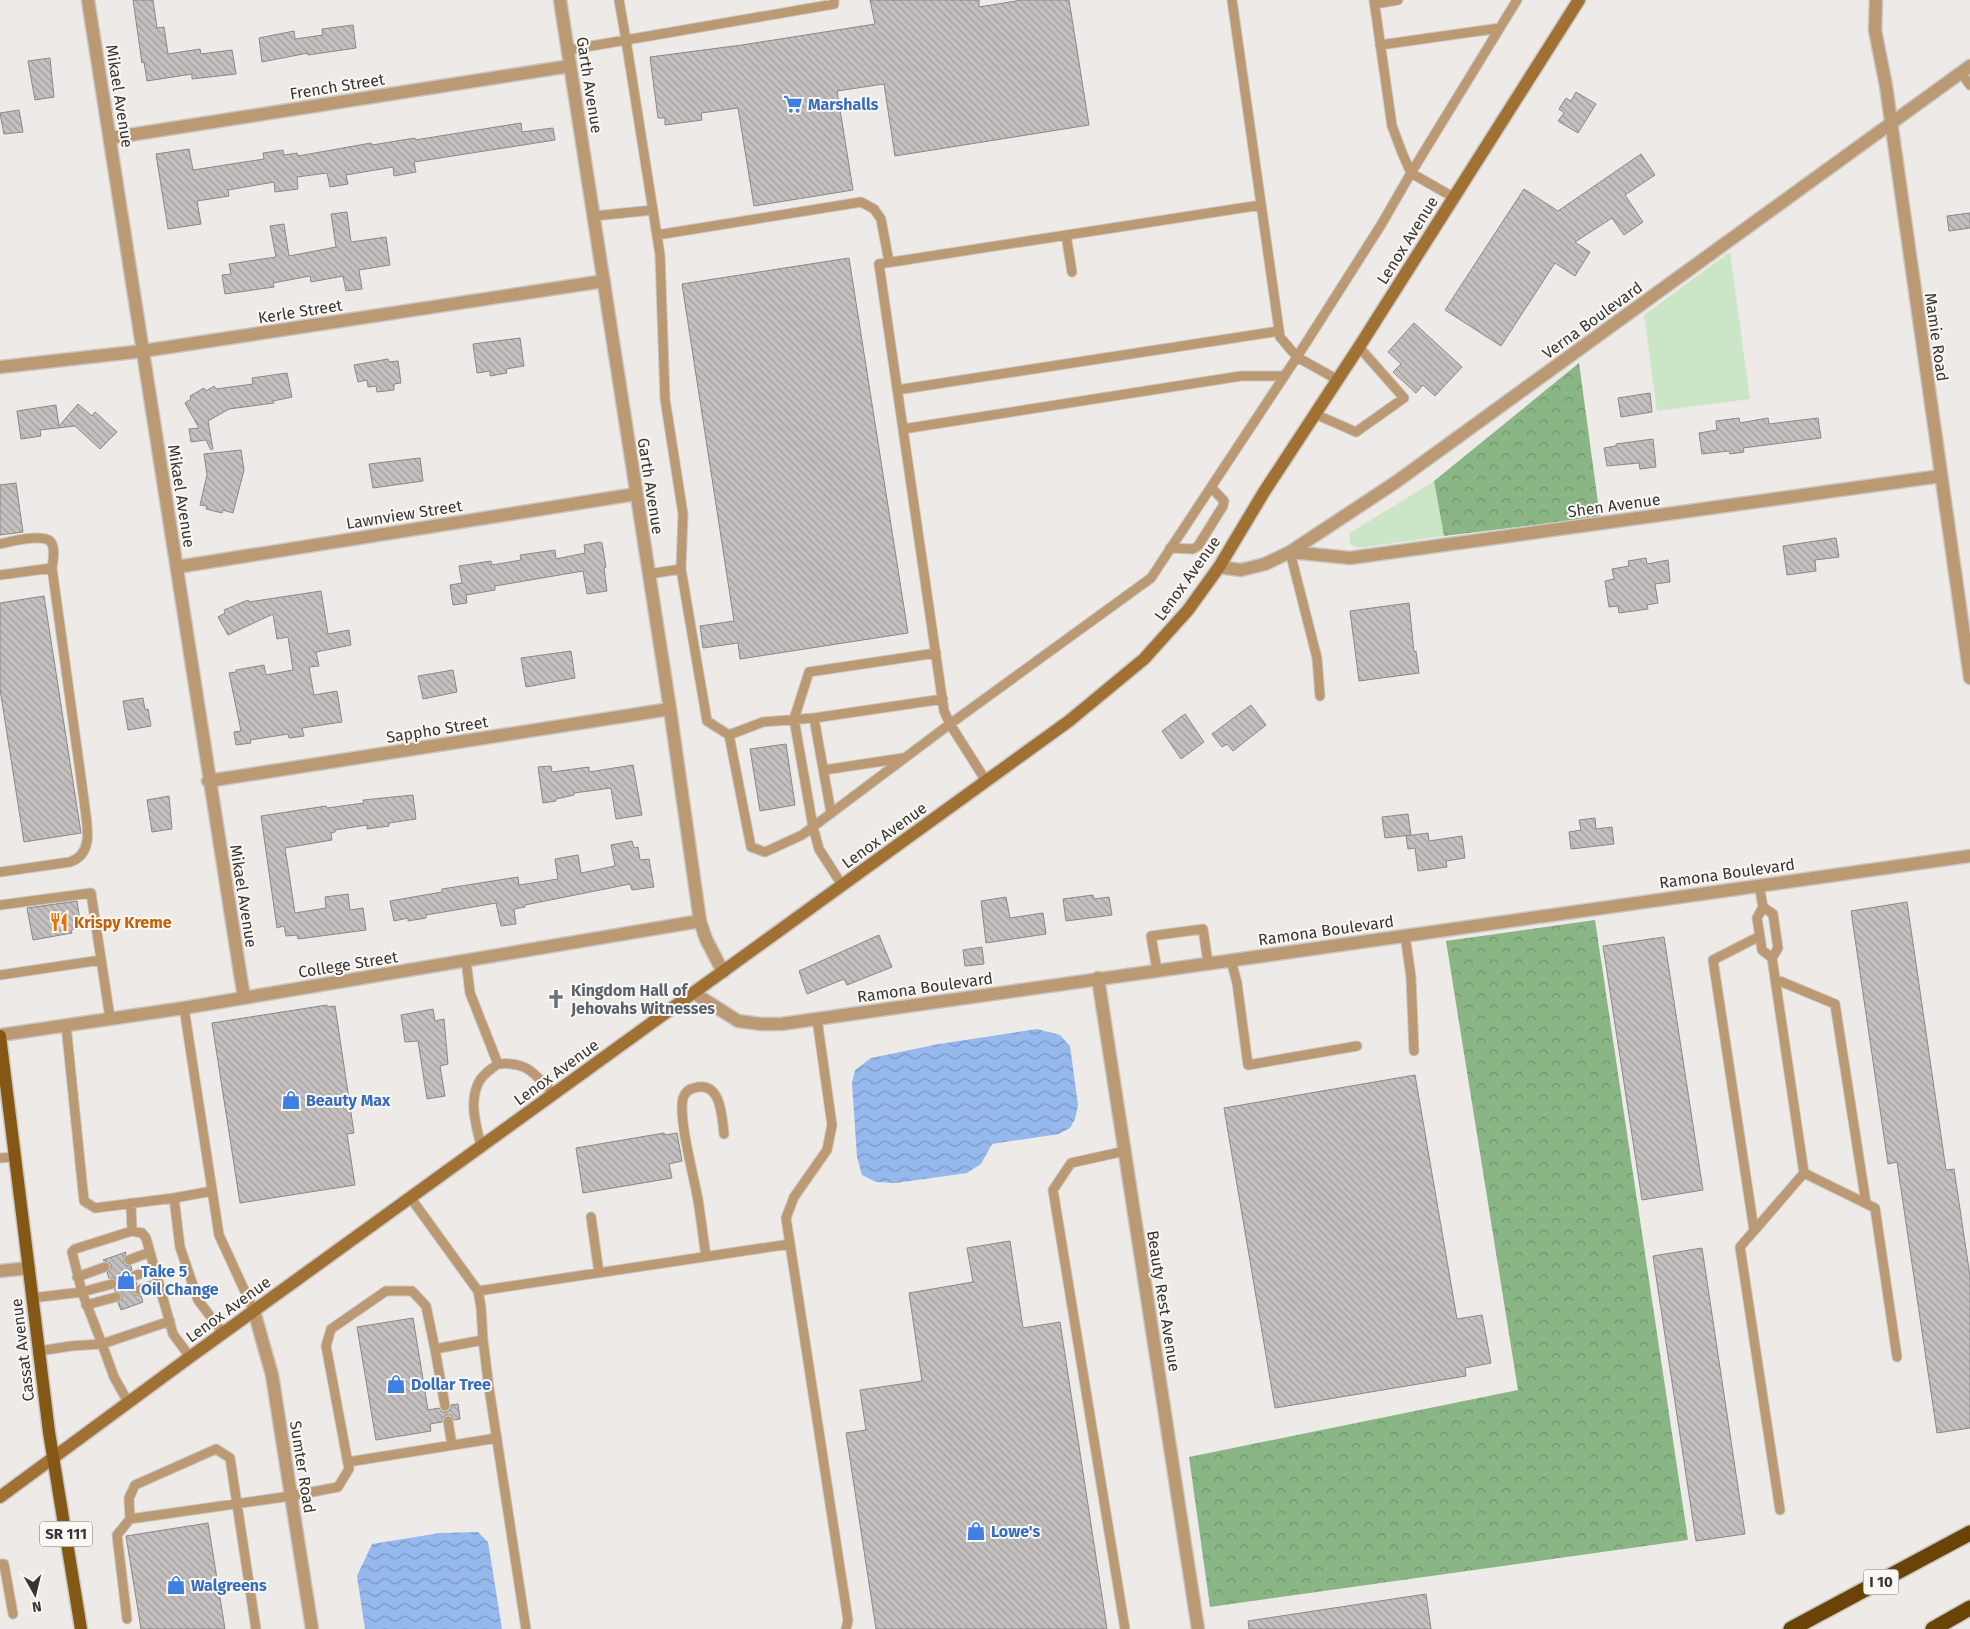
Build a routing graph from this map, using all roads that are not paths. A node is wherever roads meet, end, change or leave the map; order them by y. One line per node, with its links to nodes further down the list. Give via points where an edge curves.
1 (88, 0): 19 (street, Mikael Avenue)
2 (560, 0): 14 (street, Garth Avenue)
3 (619, 0): 12 (lane)
4 (834, 0): 12 (lane, via 834,4)
5 (1232, 0): 22 (lane)
6 (1398, 0): 10 (lane)
7 (1517, 0): 11 (lane)
8 (1579, 0): 21 (main road, Lenox Avenue)
9 (1876, 0): 18 (street, Mamie Road, via 1875,30)
10 (1374, 2): 13 (lane)
11 (1500, 28): 13 (lane); 20 (lane)
12 (626, 40): 14 (lane); 23 (lane)
13 (1380, 45): 20 (lane, via 1392,126)
14 (568, 50): 15 (street, Garth Avenue)
15 (570, 66): 19 (street, French Street); 24 (street, Garth Avenue)
16 (1965, 69): 17 (lane); 18 (street, Verna Boulevard)
17 (1970, 85)
18 (1890, 125): 40 (street, Mamie Road); 45 (street, Verna Boulevard, via 1396,482)
19 (110, 138): 32 (street, Mikael Avenue)
20 (1411, 173): 21 (lane); 33 (lane)
21 (1453, 197): 31 (main road, Lenox Avenue)
22 (1261, 205): 26 (lane); 30 (lane)
23 (654, 210): 24 (lane); 25 (lane)
24 (594, 216): 29 (street, Garth Avenue)
25 (657, 235): 27 (lane, via 861,202 874,209 880,219); 49 (lane, via 666,398 683,514)
26 (1066, 235): 27 (lane); 28 (lane)
27 (889, 262): 37 (lane, via 879,264)
28 (1072, 272)
29 (604, 281): 32 (street, Kerle Street); 42 (street, Garth Avenue)
30 (1279, 331): 33 (lane, via 1280,337); 37 (lane)
31 (1359, 347): 36 (main road, Lenox Avenue); 38 (lane, via 1404,398 1356,432)
32 (142, 351): 34 (street, Kerle Street); 46 (street, Mikael Avenue)
33 (1298, 357): 35 (lane); 36 (lane)
34 (0, 367)
35 (1284, 376): 39 (lane, via 1241,376); 41 (lane)
36 (1338, 380): 38 (main road, Lenox Avenue)
37 (897, 390): 39 (lane)
38 (1315, 414): 47 (main road, Lenox Avenue)
39 (903, 429): 52 (lane)
40 (1941, 476): 45 (street, Shen Avenue, via 1350,558); 53 (street, Mamie Road)
41 (1211, 487): 44 (lane); 44 (lane, via 1224,501 1223,506 1198,546 1193,549)
42 (636, 494): 46 (street, Lawnview Street); 50 (street, Garth Avenue)
43 (0, 544): 48 (lane, via 42,538 50,541)
44 (1170, 548): 59 (lane, via 1151,578)
45 (1290, 552): 47 (street, Verna Boulevard, via 1265,564 1241,570); 54 (lane, via 1317,658)
46 (177, 567): 63 (street, Mikael Avenue)
47 (1219, 567): 64 (main road, Lenox Avenue, via 1188,610 1144,659 1069,721)
48 (52, 568): 51 (lane); 68 (lane, via 84,800 85,852 70,862)
49 (680, 569): 50 (lane); 60 (lane, via 707,721)
50 (649, 574): 56 (street, Garth Avenue)
51 (0, 576)
52 (936, 653): 55 (lane); 58 (lane, via 809,672)
53 (1970, 678)
54 (1320, 696)
55 (943, 699): 57 (lane); 59 (lane)
56 (670, 709): 63 (street, Sappho Street); 73 (street, Garth Avenue)
57 (814, 718): 58 (lane); 62 (lane)
58 (794, 719): 60 (lane, via 763,722); 66 (lane)
59 (950, 724): 61 (lane); 64 (lane)
60 (729, 735): 66 (lane, via 751,847 765,852)
61 (905, 758): 62 (lane); 65 (lane)
62 (824, 770): 65 (lane)
63 (208, 781): 87 (street, Mikael Avenue)
64 (986, 781): 69 (main road, Lenox Avenue)
65 (831, 813): 66 (lane)
66 (812, 827): 69 (lane, via 818,850)
67 (1970, 856): 70 (street, Ramona Boulevard)
68 (0, 872)
69 (842, 885): 82 (main road, Lenox Avenue)
70 (1759, 885): 72 (lane); 74 (street, Ramona Boulevard)
71 (0, 905): 77 (lane, via 91,893)
72 (1763, 907): 75 (lane, via 1757,918); 76 (lane, via 1773,914 1778,948)
73 (700, 921): 78 (street, College Street); 82 (street, Garth Avenue)
74 (1405, 935): 79 (street, Ramona Boulevard); 94 (lane, via 1411,977)
75 (1760, 936): 76 (lane, via 1762,950); 109 (lane, via 1714,960)
76 (1772, 958): 85 (lane)
77 (101, 960): 83 (lane); 89 (lane)
78 (466, 960): 87 (street, College Street); 95 (lane, via 470,993)
79 (1231, 960): 80 (street, Ramona Boulevard); 93 (lane, via 1248,1066)
80 (1208, 963): 81 (street, Ramona Boulevard); 81 (lane, via 1203,929 1186,931 1151,936)
81 (1157, 970): 84 (street, Ramona Boulevard)
82 (723, 972): 86 (main road, Lenox Avenue)
83 (0, 975)
84 (1098, 978): 90 (street, Ramona Boulevard); 99 (street, Beauty Rest Avenue)
85 (1775, 979): 102 (lane); 107 (lane, via 1835,1004)
86 (694, 993): 90 (street, Ramona Boulevard, via 738,1021 782,1024); 96 (main road, Lenox Avenue)
87 (244, 998): 88 (street, College Street)
88 (184, 1008): 89 (street, College Street); 103 (lane)
89 (110, 1018): 91 (street, College Street)
90 (817, 1019): 111 (lane, via 832,1125 827,1150 794,1197 786,1218)
91 (66, 1025): 92 (street, College Street); 106 (lane, via 84,1201 95,1208)
92 (0, 1036): 100 (main road, Cassat Avenue / SR 111)
93 (1357, 1046)
94 (1414, 1051)
95 (498, 1064): 96 (lane, via 522,1065); 98 (lane, via 481,1078 474,1094 474,1115)
96 (554, 1094): 98 (main road, Lenox Avenue)
97 (724, 1134): 113 (lane, via 718,1099 712,1090 696,1087 688,1090 683,1097 682,1119)
98 (481, 1146): 104 (main road, Lenox Avenue)
99 (1125, 1151): 161 (lane, via 1071,1163 1053,1190); 162 (street, Beauty Rest Avenue)
100 (15, 1157): 101 (lane); 116 (main road, Cassat Avenue / SR 111)
101 (0, 1158)
102 (1804, 1173): 107 (lane); 109 (lane)
103 (212, 1191): 105 (lane); 130 (lane, via 219,1234)
104 (410, 1197): 125 (lane); 130 (main road, Lenox Avenue)
105 (174, 1198): 106 (lane); 132 (lane, via 180,1247 198,1300)
106 (131, 1203): 110 (lane)
107 (1866, 1203): 138 (lane, via 1875,1208)
108 (591, 1217): 119 (lane)
109 (1754, 1230): 149 (lane, via 1740,1246)
110 (132, 1231): 112 (lane, via 142,1233); 121 (lane, via 75,1249 71,1255)
111 (790, 1244): 113 (lane); 160 (lane, via 848,1620)
112 (150, 1252): 114 (lane); 117 (lane)
113 (706, 1256): 119 (lane)
114 (129, 1260)
115 (105, 1267): 121 (lane)
116 (29, 1268): 118 (street); 128 (main road, Cassat Avenue / SR 111)
117 (154, 1269): 120 (lane); 123 (lane)
118 (0, 1271)
119 (599, 1272): 125 (lane)
120 (134, 1276)
121 (77, 1277): 126 (lane)
122 (112, 1284): 126 (lane)
123 (159, 1284): 124 (lane); 131 (lane)
124 (139, 1290)
125 (478, 1291): 133 (lane)
126 (82, 1292): 128 (lane); 129 (lane)
127 (116, 1297): 129 (lane)
128 (32, 1298): 136 (main road, Cassat Avenue / SR 111)
129 (86, 1305): 134 (lane)
130 (254, 1311): 132 (main road, Lenox Avenue); 146 (street, Sumter Road, via 272,1375)
131 (170, 1320): 134 (lane); 137 (lane, via 174,1334)
132 (222, 1333): 137 (main road, Lenox Avenue)
133 (483, 1340): 135 (lane); 142 (lane)
134 (102, 1344): 136 (lane); 139 (lane, via 114,1377)
135 (435, 1350): 140 (lane); 145 (lane, via 426,1306 412,1291 386,1291 331,1329 326,1346)
136 (39, 1351): 144 (main road, Cassat Avenue / SR 111)
137 (190, 1357): 139 (main road, Lenox Avenue)
138 (1897, 1357)
139 (128, 1402): 144 (main road, Lenox Avenue)
140 (445, 1406)
141 (448, 1421): 143 (lane)
142 (497, 1438): 143 (lane); 159 (lane)
143 (452, 1445): 145 (lane)
144 (54, 1458): 147 (main road, Lenox Avenue); 156 (main road, Cassat Avenue / SR 111)
145 (348, 1462): 146 (lane, via 349,1469 338,1487)
146 (291, 1496): 148 (lane); 158 (street, Sumter Road)
147 (0, 1497)
148 (238, 1504): 150 (lane); 150 (lane, via 230,1458 216,1449 135,1485 129,1498); 157 (lane)
149 (1780, 1510)
150 (130, 1519): 155 (lane, via 117,1534)
151 (1970, 1533): 163 (highway, I 10)
152 (0, 1564): 154 (lane, via 4,1564)
153 (1970, 1608): 164 (highway)
154 (13, 1614)
155 (127, 1618)
156 (81, 1629)
157 (256, 1629)
158 (312, 1629)
159 (526, 1629)
160 (846, 1629)
161 (1125, 1629)
162 (1198, 1629)
163 (1791, 1629)
164 (1933, 1629)

